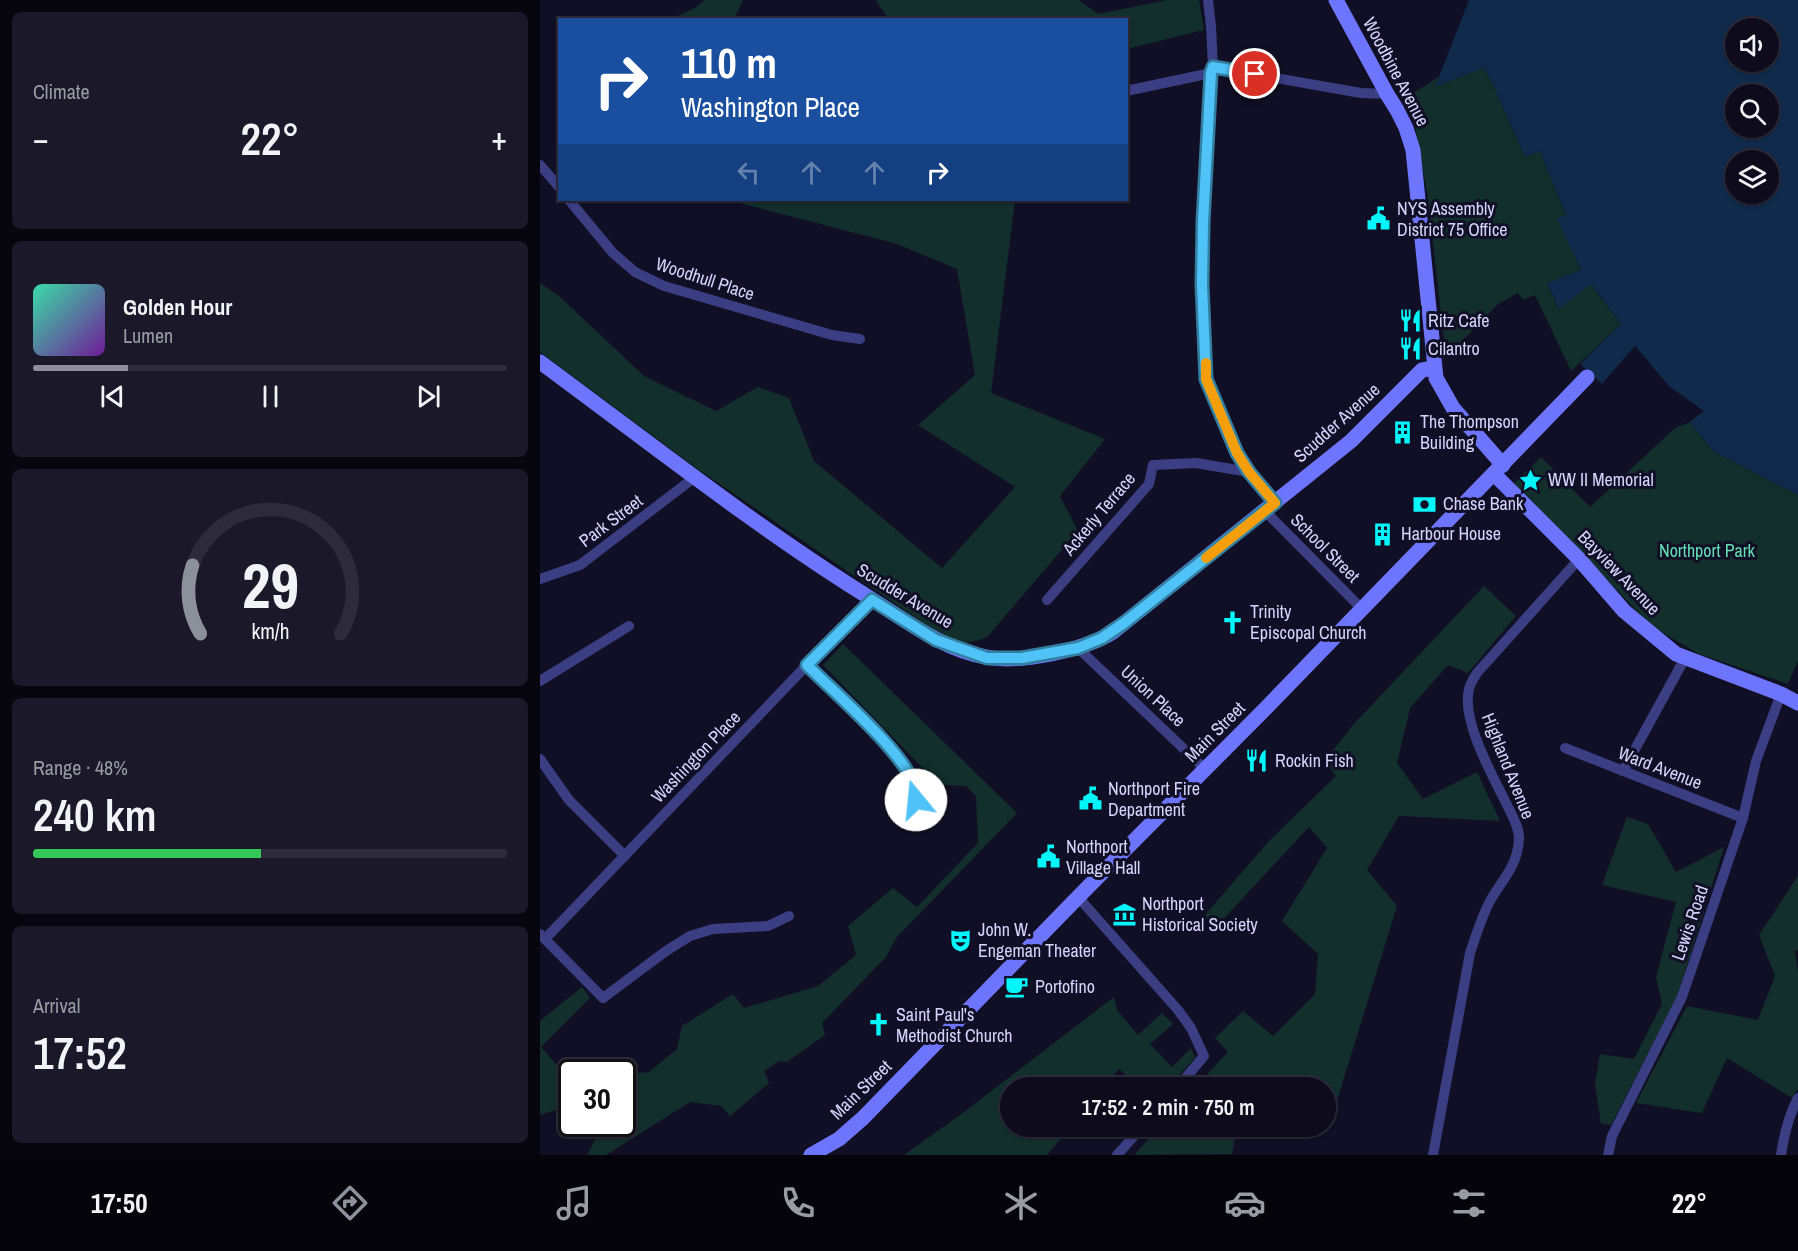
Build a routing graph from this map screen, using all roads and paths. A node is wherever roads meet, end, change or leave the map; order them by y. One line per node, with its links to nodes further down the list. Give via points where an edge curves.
1 (1208, 0): 3 (street, School Street)
2 (1336, 0): 5 (main road, Woodbine Avenue)
3 (1212, 70): 4 (street); 5 (street); 14 (street, School Street, via 1203,202 1206,379)
4 (1128, 91)
5 (1387, 94): 11 (main road, Woodbine Avenue, via 1407,128 1413,150)
6 (540, 165): 7 (street)
7 (558, 186)
8 (570, 201): 9 (street, Woodhull Place, via 613,253 635,272 664,286 832,335)
9 (860, 339)
10 (540, 362): 15 (main road, Scudder Avenue)
11 (1434, 368): 13 (main road, Woodbine Avenue, via 1453,408); 16 (main road, Scudder Avenue, via 1422,370 1351,441)
12 (1587, 377): 13 (main road, Main Street)
13 (1498, 470): 17 (main road, Bayview Avenue); 21 (main road, Main Street)
14 (1249, 472): 16 (street, School Street); 20 (street, Ackerly Terrace, via 1196,463 1153,465 1149,484)
15 (695, 477): 18 (street, Park Street, via 580,565); 19 (main road, Scudder Avenue, via 819,567)
16 (1270, 507): 21 (street, School Street); 23 (main road, Scudder Avenue, via 1119,627)
17 (1579, 559): 24 (main road, Bayview Avenue, via 1624,612); 44 (street, Highland Avenue, via 1477,673 1469,688 1471,726 1519,837 1516,858 1491,900 1470,953)
18 (540, 579)
19 (872, 600): 23 (main road, Scudder Avenue, via 936,640 987,658 1022,658); 25 (street, Washington Place)
20 (1047, 600)
21 (1362, 609): 31 (main road, Main Street)
22 (629, 626): 26 (street)
23 (1078, 648): 31 (street, Union Place)
24 (1685, 658): 27 (main road, Bayview Avenue); 32 (street)
25 (807, 665): 33 (street, via 881,737 913,781); 35 (street, Washington Place)
26 (540, 681)
27 (1781, 694): 28 (main road, Bayview Avenue); 34 (street, Lewis Road, via 1755,761)
28 (1798, 703)
29 (1565, 748): 32 (street, Ward Avenue)
30 (540, 759): 35 (street, via 569,800)
31 (1205, 769): 36 (main road, Main Street)
32 (1623, 771): 34 (street, Ward Avenue)
33 (916, 800)
34 (1743, 818): 45 (street, Lewis Road, via 1682,997 1612,1136)
35 (625, 856): 38 (street, Washington Place)
36 (1078, 897): 39 (street, via 1191,1028 1204,1056); 42 (main road, Main Street, via 863,1118)
37 (789, 916): 38 (street, via 773,925 713,929 690,936 603,998)
38 (542, 936)
39 (1186, 1077)
40 (1798, 1098): 46 (street)
41 (1133, 1137): 43 (street)
42 (811, 1155)
43 (1117, 1155)
44 (1433, 1155)
45 (1608, 1155)
46 (1781, 1155)

